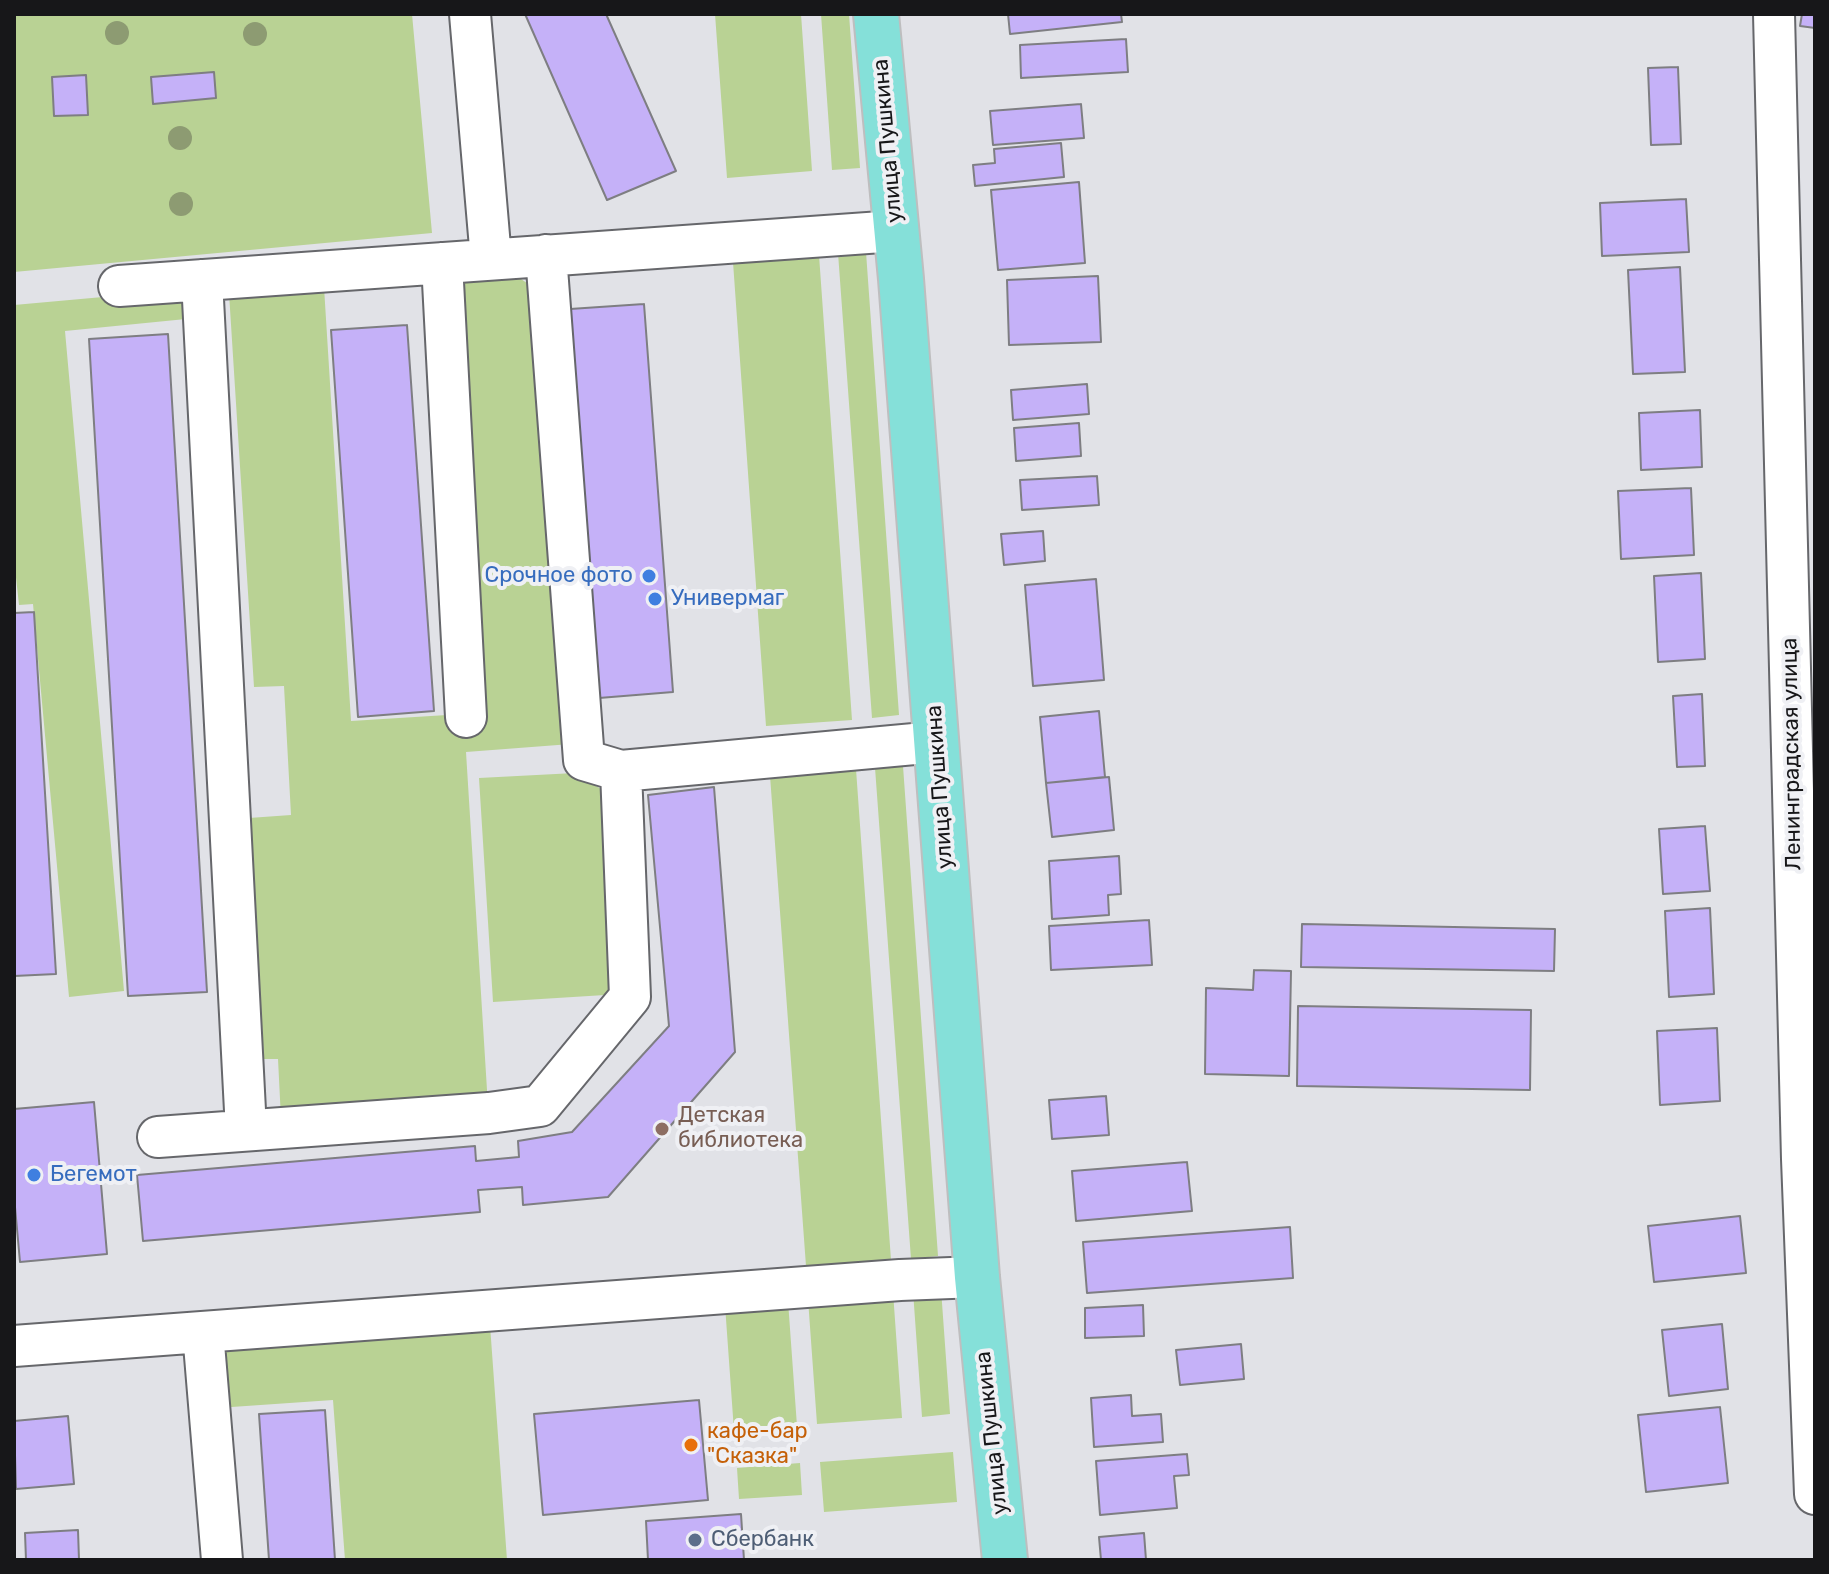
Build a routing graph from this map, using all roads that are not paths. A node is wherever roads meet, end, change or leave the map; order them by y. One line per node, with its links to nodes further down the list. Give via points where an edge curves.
1 (470, 14): 6 (street)
2 (876, 14): 4 (main road, улица Пушкина)
3 (1774, 14): 15 (street, Ленинградская улица)
4 (896, 231): 5 (street); 11 (main road, улица Пушкина)
5 (546, 255): 6 (street); 12 (street, via 584,760)
6 (491, 259): 7 (street)
7 (442, 263): 8 (street); 10 (street)
8 (202, 280): 9 (street); 13 (street)
9 (119, 286)
10 (466, 717)
11 (936, 742): 12 (street); 16 (main road, улица Пушкина)
12 (621, 771): 13 (street, via 630,997 540,1106)
13 (246, 1130): 14 (street)
14 (158, 1137)
15 (1809, 1158): 19 (street, Ленинградская улица)
16 (977, 1277): 17 (street); 21 (main road, улица Пушкина)
17 (203, 1332): 18 (street); 20 (street)
18 (14, 1346)
19 (1815, 1494)
20 (222, 1560)
21 (1005, 1560)

